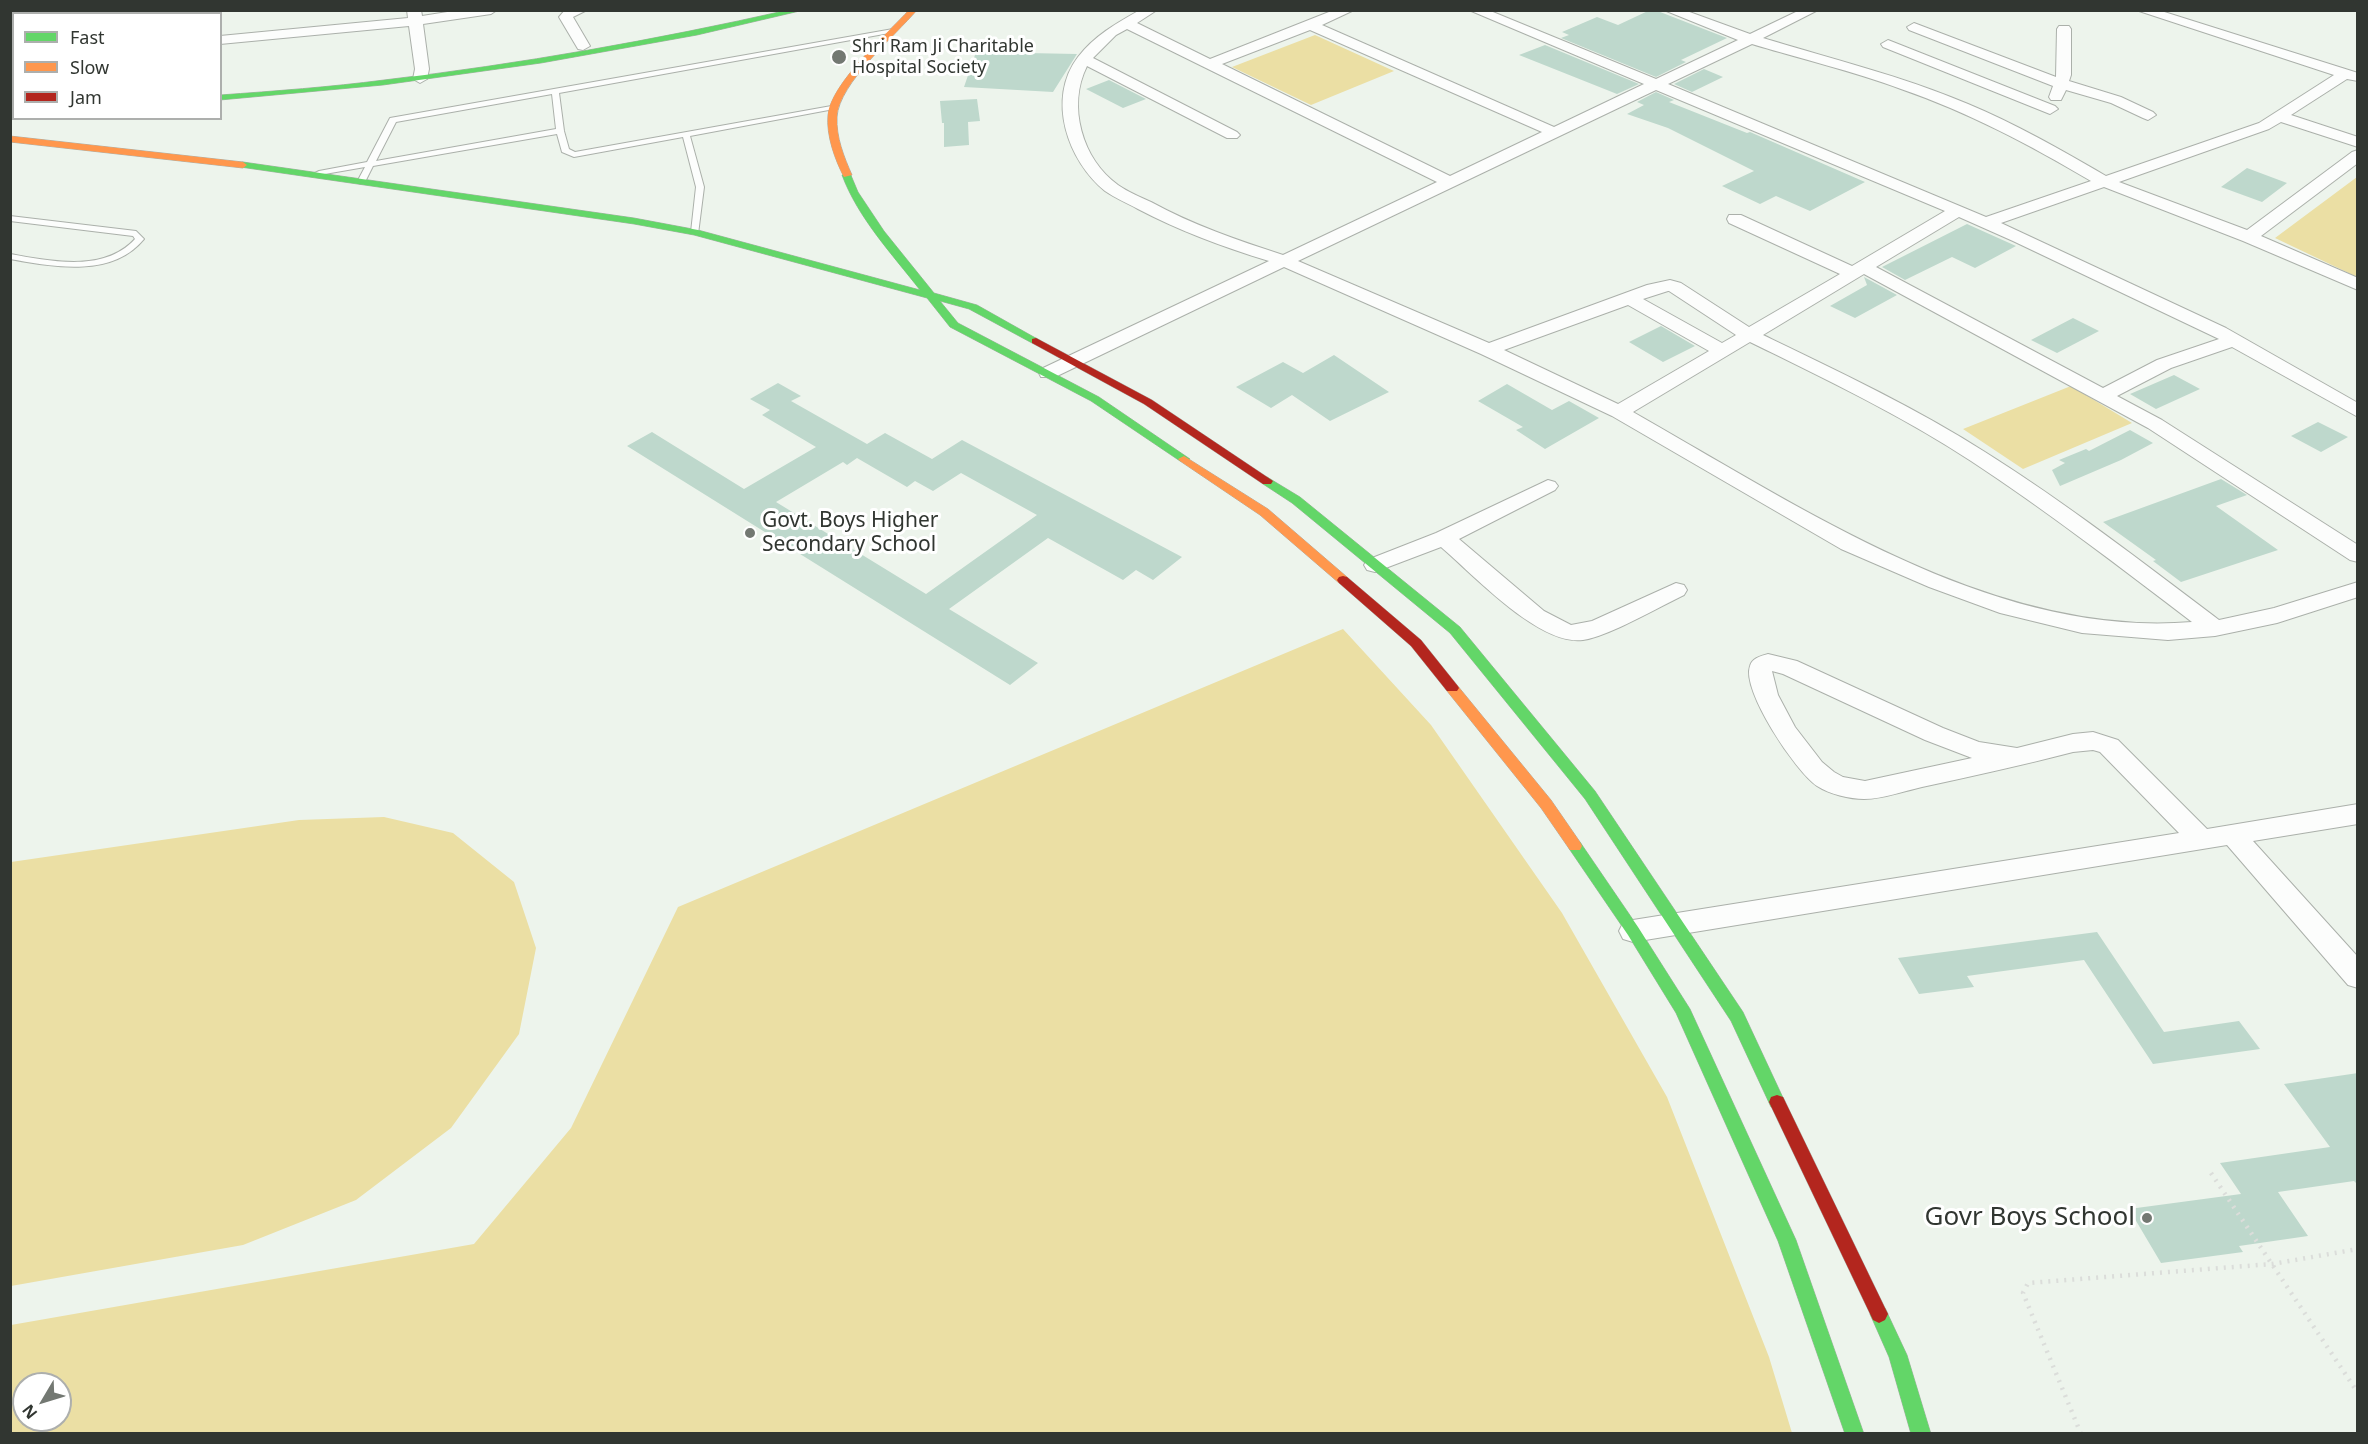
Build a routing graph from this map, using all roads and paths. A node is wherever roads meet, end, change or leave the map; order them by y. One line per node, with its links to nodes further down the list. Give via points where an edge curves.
1 (182, 10): 13 (street)
2 (581, 10): 23 (street, via 566,17)
3 (762, 10): 23 (street)
4 (801, 10): 27 (street, via 578,56)
5 (914, 10): 19 (street)
6 (1151, 10): 15 (street)
7 (1348, 10): 16 (street)
8 (1475, 10): 30 (street)
9 (1670, 10): 20 (street)
10 (1812, 10): 20 (street)
11 (2142, 10): 29 (street)
12 (490, 11): 14 (street)
13 (156, 12)
14 (415, 16): 21 (street); 27 (street)
15 (1126, 23): 24 (street); 26 (street)
16 (1310, 25): 26 (street); 41 (street)
17 (1914, 27): 25 (street)
18 (2064, 29): 31 (street)
19 (893, 31): 33 (lane); 36 (street, via 849,82)
20 (1750, 39): 30 (street); 34 (street)
21 (222, 40)
22 (1888, 44): 28 (street)
23 (584, 46): 27 (street)
24 (1084, 59): 43 (street); 60 (street, via 1075,76 1070,115 1075,137 1094,172 1113,189 1162,215 1208,236)
25 (1995, 59): 28 (street); 31 (street)
26 (1210, 64): 51 (street)
27 (421, 74): 32 (street); 35 (street)
28 (1965, 74): 34 (street); 37 (street)
29 (2351, 76): 39 (street)
30 (1655, 83): 41 (street); 53 (street)
31 (2062, 84): 37 (street); 38 (street, via 2116,100)
32 (222, 91)
33 (555, 91): 40 (lane); 48 (lane, via 393,120)
34 (1924, 92): 44 (street)
35 (222, 98)
36 (834, 107): 42 (lane); 63 (street, via 833,125 853,192)
37 (2050, 109): 44 (street)
38 (2148, 115)
39 (2279, 116): 46 (street); 52 (street, via 2250,131)
40 (560, 131): 42 (lane, via 565,150 574,155); 48 (lane)
41 (1554, 132): 51 (street)
42 (686, 135): 57 (lane, via 700,187)
43 (1232, 135)
44 (2026, 136): 52 (street)
45 (10, 139): 49 (street)
46 (2358, 142)
47 (2358, 155): 58 (street)
48 (372, 164): 49 (lane); 50 (lane)
49 (309, 174): 50 (street)
50 (361, 182): 57 (street)
51 (1449, 182): 60 (street)
52 (2105, 182): 56 (street); 58 (street)
53 (1958, 211): 56 (street); 61 (street)
54 (10, 218): 59 (lane, via 136,234 140,239 135,248 97,261 54,264)
55 (1735, 219): 61 (street)
56 (1986, 223): 66 (street)
57 (695, 232): 63 (street)
58 (2250, 237): 62 (street)
59 (10, 256)
60 (1282, 260): 67 (street); 69 (street)
61 (1858, 270): 65 (street); 71 (street)
62 (2358, 285)
63 (926, 293): 69 (street, via 973,307); 70 (street, via 954,325)
64 (1629, 297): 65 (street, via 1663,286 1675,287); 67 (street); 68 (street)
65 (1749, 334): 68 (street); 80 (street, via 1853,385 1977,456 2087,531)
66 (2233, 340): 71 (street, via 2164,364); 72 (street)
67 (1488, 350): 73 (street)
68 (1722, 351): 73 (street)
69 (1074, 361): 70 (street); 77 (street, via 1148,402 1296,500)
70 (1048, 373): 86 (street, via 1095,399 1264,512 1416,643 1546,804)
71 (2104, 395): 76 (street)
72 (2357, 411)
73 (1618, 412): 80 (street, via 1849,544 1947,586 2008,608 2082,625 2168,632)
74 (1548, 486): 75 (street)
75 (1444, 538): 77 (street); 78 (street, via 1536,615 1569,633 1600,626)
76 (2358, 555)
77 (1375, 565): 85 (street, via 1455,630 1590,795)
78 (1676, 590)
79 (2358, 590): 80 (street, via 2277,615)
80 (2215, 628)
81 (2017, 757): 81 (street, via 1976,750 1934,734 1790,667 1768,662 1761,666 1766,695 1785,732 1813,768 1838,785 1865,790); 84 (street, via 2073,743 2093,741 2109,746)
82 (2358, 814): 83 (street)
83 (2232, 834): 84 (street); 87 (street)
84 (2201, 839): 85 (street)
85 (1676, 925): 86 (street); 93 (street, via 1737,1017 1898,1355)
86 (1634, 931): 92 (street, via 1682,1009 1787,1240)
87 (2358, 977)
88 (2211, 1173): 90 (path)
89 (2358, 1249): 90 (path)
90 (2272, 1264): 91 (path); 94 (path, via 2028,1283 2023,1293)
91 (2358, 1393)
92 (1855, 1434)
93 (1921, 1434)
94 (2081, 1434)

